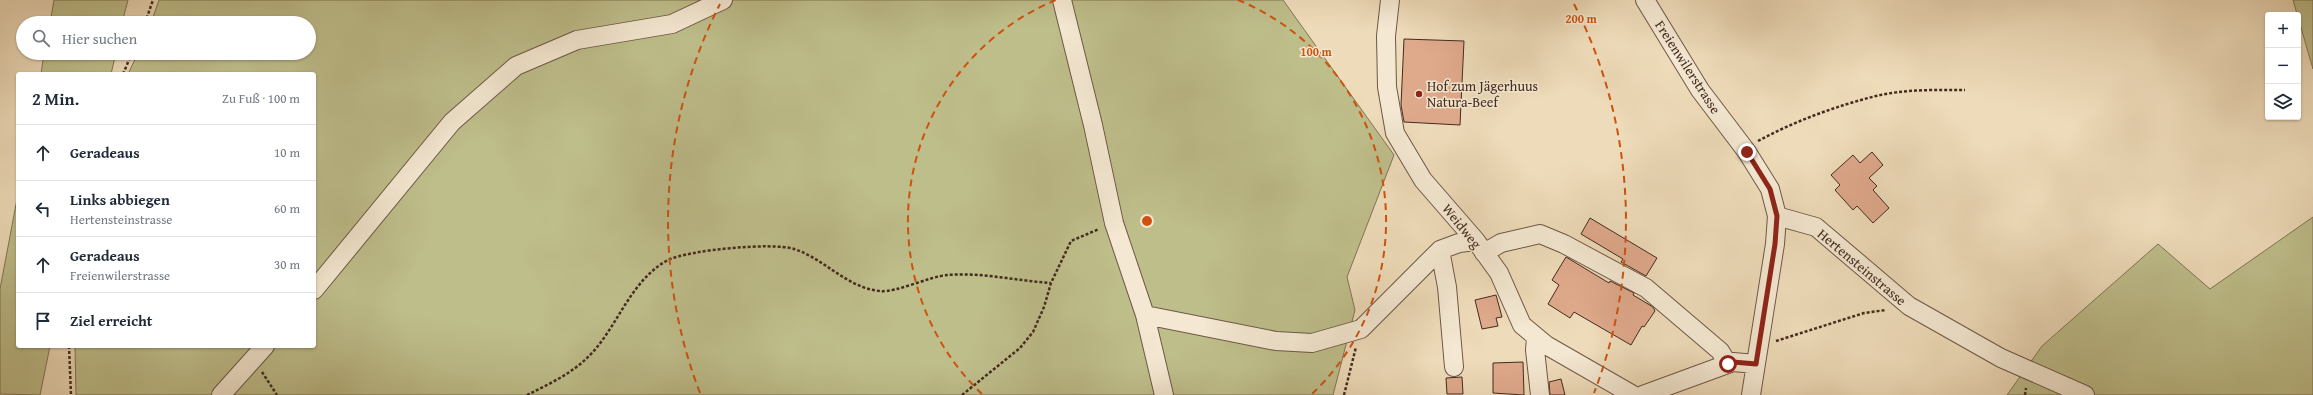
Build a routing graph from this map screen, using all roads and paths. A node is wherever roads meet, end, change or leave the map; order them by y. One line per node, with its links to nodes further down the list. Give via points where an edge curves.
1 (153, 0): 6 (path)
2 (723, 0): 16 (street, via 672,24 577,40 516,66 452,122)
3 (1062, 0): 12 (street)
4 (1390, 0): 13 (street, Weidweg, via 1386,36 1387,87 1395,133 1423,180)
5 (1645, 0): 10 (street, Freienwilerstrasse, via 1700,90)
6 (147, 16)
7 (129, 60): 8 (path)
8 (124, 72)
9 (1965, 90): 10 (path, via 1921,90 1877,96 1783,127 1755,143)
10 (1747, 152): 11 (street, Freienwilerstrasse, via 1770,189)
11 (1777, 216): 21 (street); 41 (street, Hertensteinstrasse, via 1816,227 1909,306 1922,314 2001,358)
12 (1114, 223): 15 (path, via 1071,241); 18 (street)
13 (1480, 247): 14 (street, via 1459,243); 20 (street, Weidweg, via 1499,273 1522,325); 24 (street, via 1540,234 1564,244 1646,288 1720,351)
14 (1440, 250): 19 (street); 26 (street, via 1447,287)
15 (1051, 283): 32 (path, via 948,275 882,292 858,286 817,260 793,249 758,247 688,253 668,260 648,275 627,300 607,334 586,359 559,379); 33 (path, via 1033,332 1020,348)
16 (316, 288)
17 (1893, 309): 21 (path, via 1864,313 1784,339)
18 (1146, 315): 19 (street, via 1276,341 1312,343); 34 (street)
19 (1361, 329): 35 (path)
20 (1536, 338): 36 (street); 37 (street, Weidweg)
21 (1760, 342): 25 (street)
22 (69, 348): 29 (path)
23 (263, 348): 30 (street)
24 (1728, 364): 25 (street); 38 (street)
25 (1756, 364): 39 (street)
26 (1454, 367)
27 (266, 377): 31 (path)
28 (2026, 385): 40 (path)
29 (71, 395)
30 (221, 395)
31 (277, 395)
32 (527, 395)
33 (962, 395)
34 (1164, 395)
35 (1344, 395)
36 (1540, 395)
37 (1633, 395)
38 (1643, 395)
39 (1751, 395)
40 (2025, 395)
41 (2085, 395)

